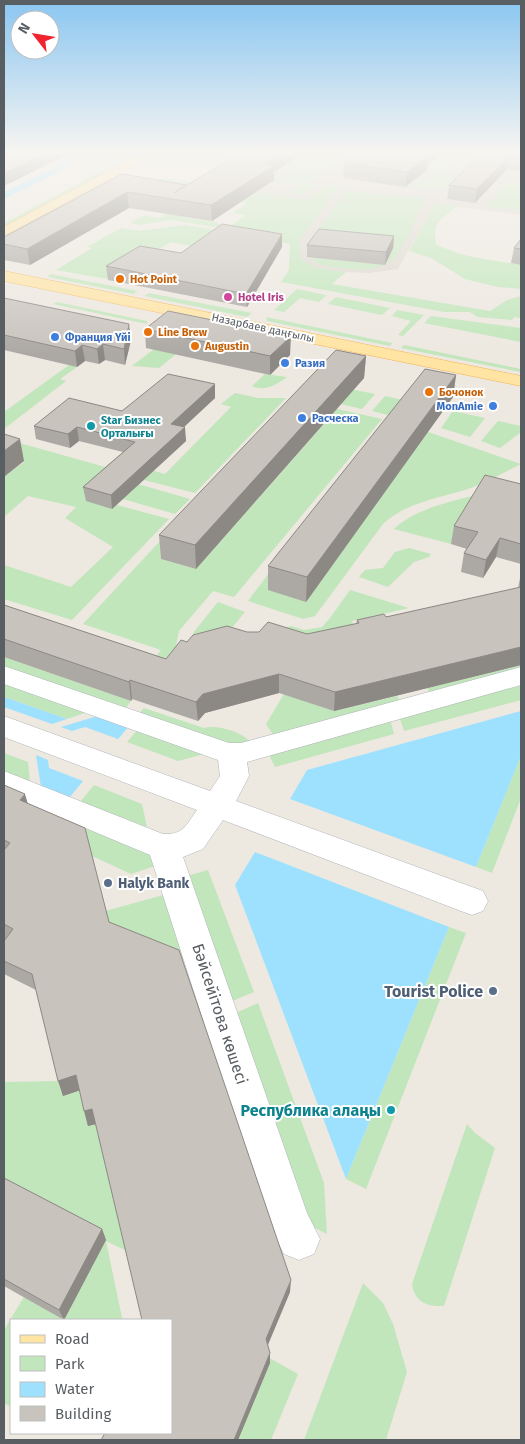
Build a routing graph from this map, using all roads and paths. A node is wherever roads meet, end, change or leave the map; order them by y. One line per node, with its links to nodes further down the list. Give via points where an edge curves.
1 (26, 220): 2 (main road)
2 (4, 232)
3 (4, 276): 4 (main road, Назарбаев даңғылы)
4 (521, 381)
5 (4, 675): 8 (street)
6 (521, 676): 8 (street, via 241,753)
7 (4, 726): 10 (street)
8 (228, 753): 10 (street, via 234,763 236,777)
9 (4, 782): 11 (street)
10 (216, 806): 11 (street, via 192,840 183,846); 12 (street)
11 (161, 846): 13 (street, Бәйсейітова көшесі, via 290,1225)
12 (472, 901)
13 (299, 1239)

